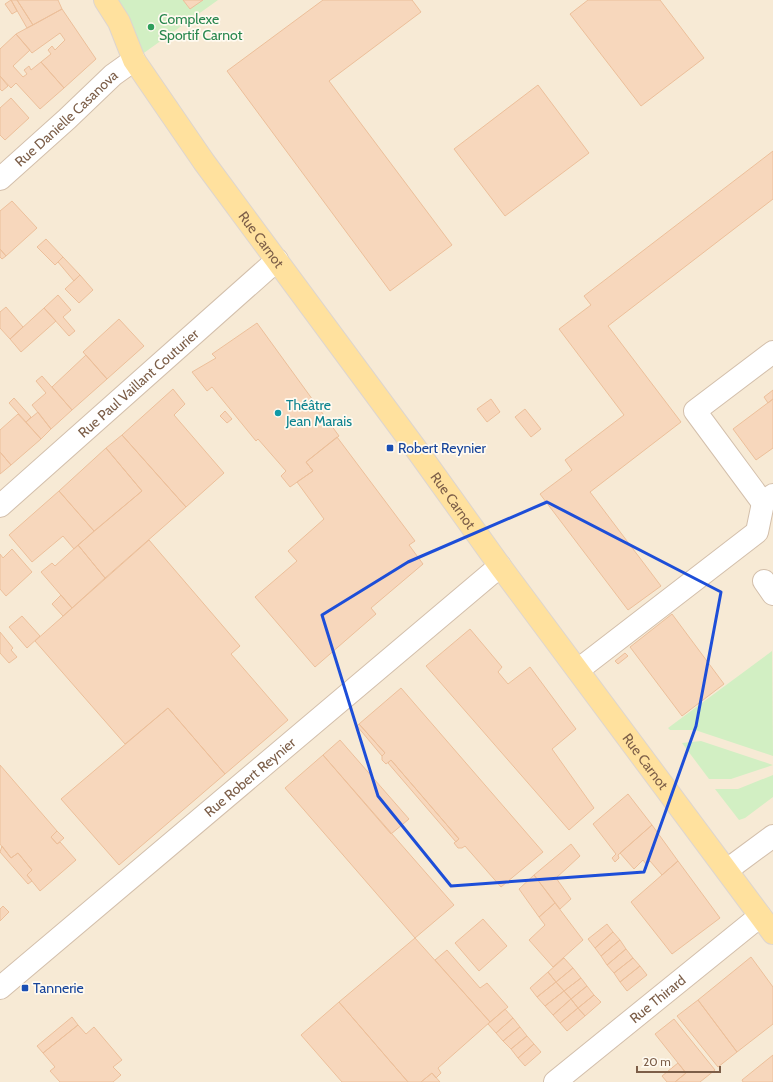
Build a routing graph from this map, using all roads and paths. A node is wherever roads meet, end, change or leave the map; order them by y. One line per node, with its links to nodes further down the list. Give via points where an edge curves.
1 (105, 0): 2 (main road, Rue Carnot, via 119,22)
2 (134, 60): 3 (street, Rue Danielle Casanova, via 113,75); 4 (main road, Rue Carnot, via 204,162)
3 (0, 179)
4 (277, 260): 7 (street, Rue Paul Vaillant Couturier); 8 (main road, Rue Carnot)
5 (773, 352): 6 (street, via 695,411)
6 (768, 499): 9 (street, via 757,532)
7 (0, 506)
8 (500, 566): 9 (main road, Rue Carnot); 14 (street, Rue Robert Reynier)
9 (578, 670): 11 (main road, Rue Carnot)
10 (773, 836): 11 (street)
11 (727, 870): 12 (main road, Rue Carnot)
12 (760, 916): 13 (main road, Rue Carnot); 15 (street, Rue Thirard)
13 (773, 933)
14 (0, 988)
15 (556, 1082)

